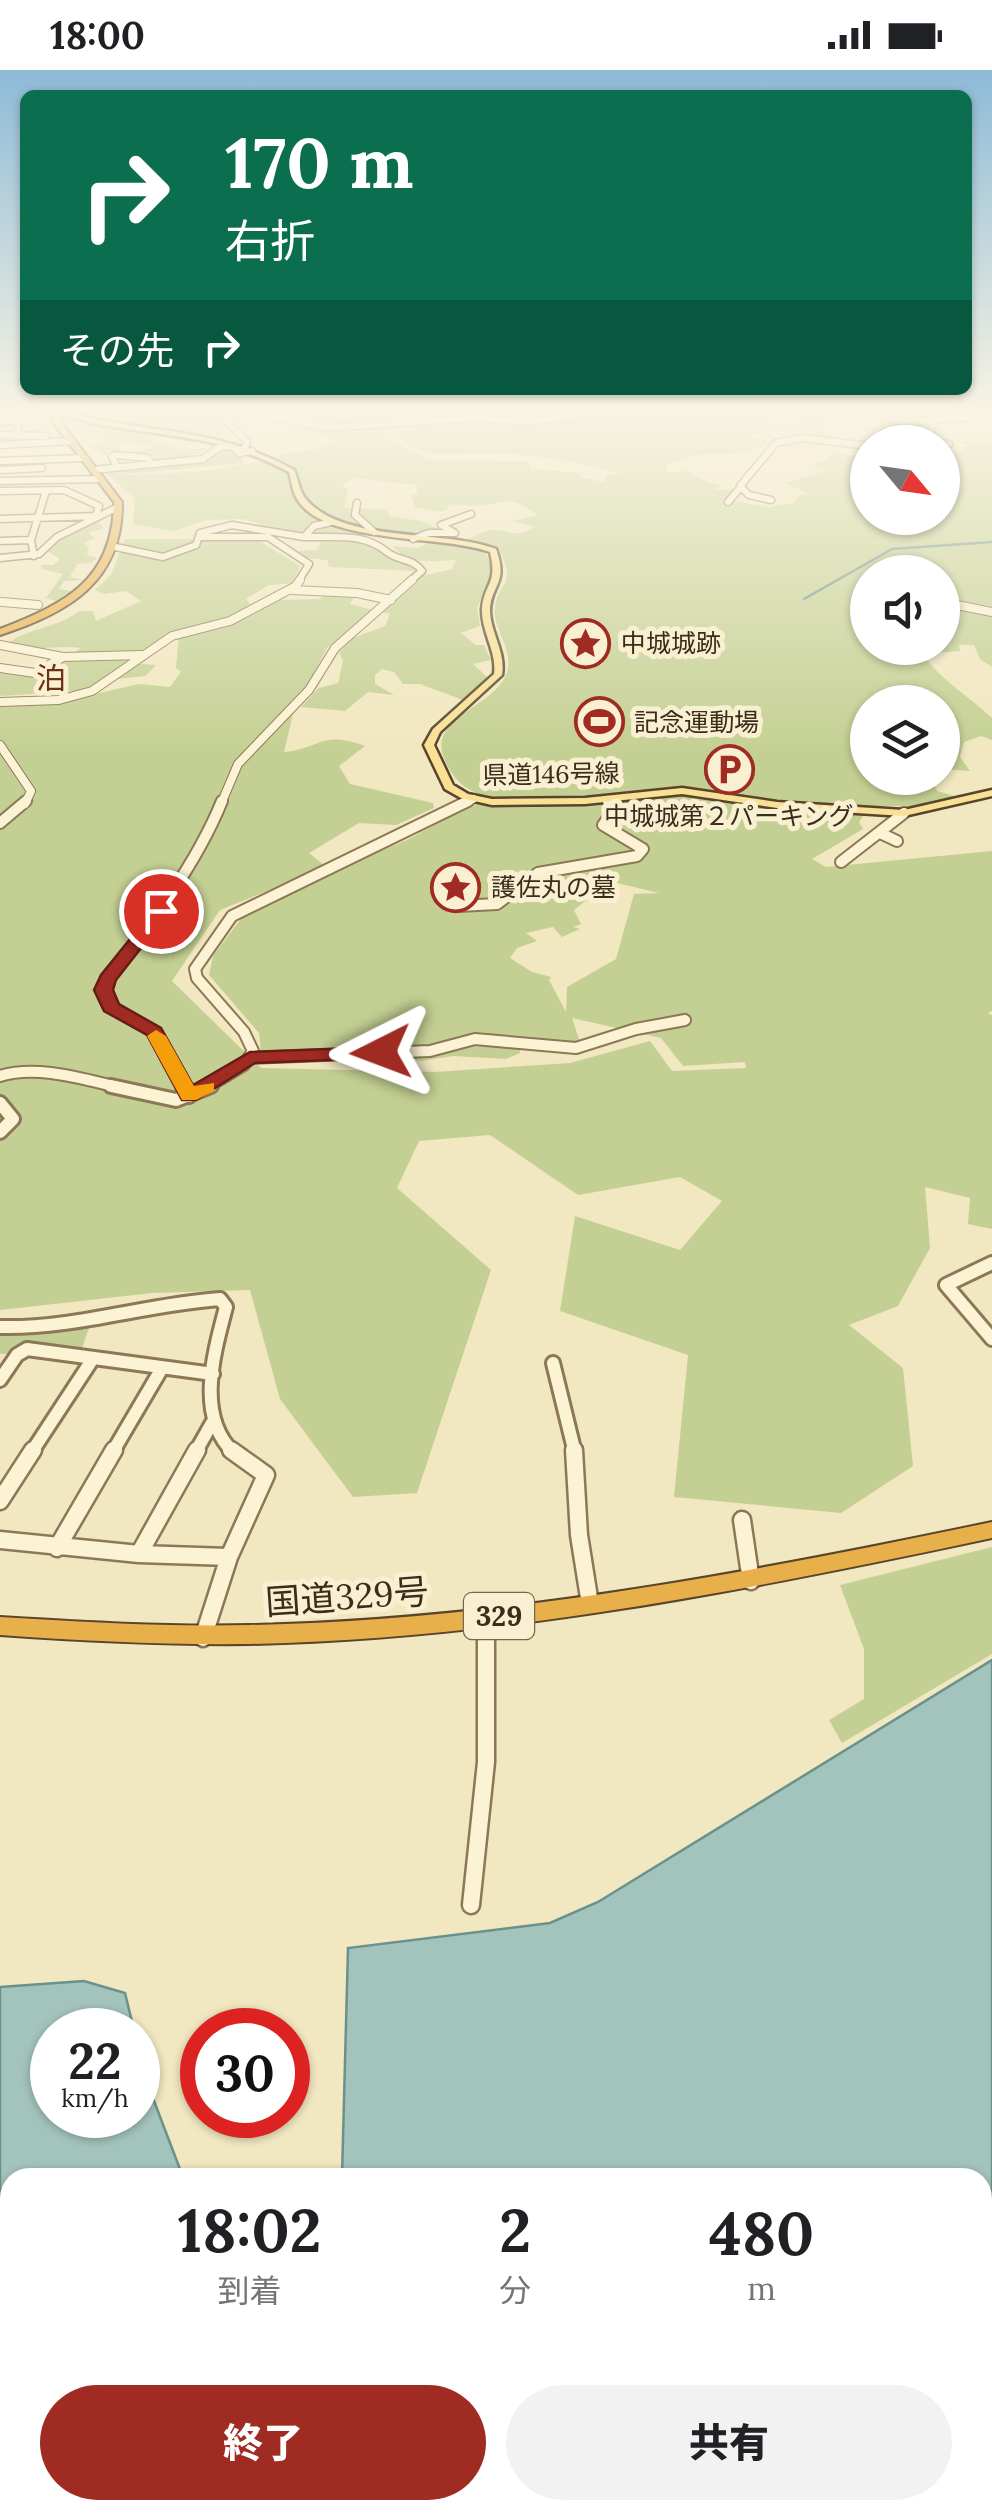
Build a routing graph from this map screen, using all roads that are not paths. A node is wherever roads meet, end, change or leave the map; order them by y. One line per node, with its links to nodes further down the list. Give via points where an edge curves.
1 (36, 522): 12 (street)
2 (86, 522): 15 (street)
3 (115, 522): 14 (highway)
4 (329, 522): 10 (street)
5 (331, 522): 8 (main road, 県道146号線)
6 (363, 522): 8 (street)
7 (446, 522): 11 (street, via 441,524 454,534)
8 (374, 532): 11 (main road, 県道146号線)
9 (199, 537): 10 (street, via 232,524); 14 (street, via 196,545 169,556); 17 (street, via 277,540 309,564)
10 (304, 537): 19 (street, via 366,538 422,566)
11 (413, 539): 32 (main road, 県道146号線, via 484,546 498,570 486,614 500,659 498,675 436,731 430,745 445,783)
12 (31, 540): 13 (street); 15 (street)
13 (0, 541)
14 (111, 546): 24 (highway, via 99,577 84,592)
15 (34, 556): 16 (street)
16 (0, 558)
17 (290, 590): 19 (street); 26 (street, via 230,621 172,636)
18 (5, 593): 20 (street)
19 (390, 600): 43 (street, via 335,648 308,690 238,764 210,830 161,911 108,979 104,990 111,1007 154,1032)
20 (0, 602): 21 (street)
21 (38, 605)
22 (960, 606): 23 (street)
23 (992, 612)
24 (0, 632)
25 (0, 645): 27 (street)
26 (143, 655): 27 (street); 29 (street, via 92,692)
27 (63, 657): 28 (street, via 35,673)
28 (0, 668)
29 (0, 702)
30 (0, 745): 35 (street, via 30,791 25,804)
31 (992, 793): 34 (main road, 県道146号線)
32 (473, 799): 33 (main road, 県道146号線); 41 (street, via 226,921 195,968 199,984 250,1040)
33 (607, 800): 34 (main road, 県道146号線, via 682,791); 39 (street, via 612,812 603,825 638,842 638,856 538,872 497,904)
34 (904, 813): 36 (street)
35 (0, 823)
36 (880, 833): 37 (street); 38 (street)
37 (898, 841)
38 (841, 862)
39 (459, 906)
40 (685, 1020): 41 (street, via 576,1048 475,1039 430,1051)
41 (250, 1058): 43 (street)
42 (0, 1076): 43 (street, via 67,1076 160,1099)
43 (189, 1096)
44 (0, 1103): 45 (street, via 13,1119)
45 (0, 1132)
46 (992, 1263): 48 (street, via 946,1285)
47 (0, 1327): 52 (street, via 85,1324 220,1299 226,1314)
48 (992, 1339)
49 (92, 1360): 51 (street); 53 (street, via 27,1350); 55 (street)
50 (553, 1363): 63 (street, via 574,1442)
51 (162, 1368): 52 (street); 59 (street)
52 (212, 1374): 54 (street)
53 (0, 1380)
54 (212, 1424): 60 (street); 61 (street, via 230,1450 266,1475)
55 (0, 1501)
56 (742, 1520): 62 (street)
57 (992, 1530): 62 (highway, 国道329号 / 329)
58 (0, 1540): 59 (street)
59 (57, 1548): 60 (street)
60 (139, 1554): 61 (street)
61 (228, 1558): 66 (street)
62 (751, 1581): 63 (highway, 国道329号 / 329)
63 (590, 1604): 64 (highway, 国道329号 / 329)
64 (486, 1618): 66 (highway, 国道329号 / 329); 67 (street, via 486,1762)
65 (0, 1626): 66 (highway, 国道329号 / 329)
66 (203, 1638)
67 (471, 1904)

